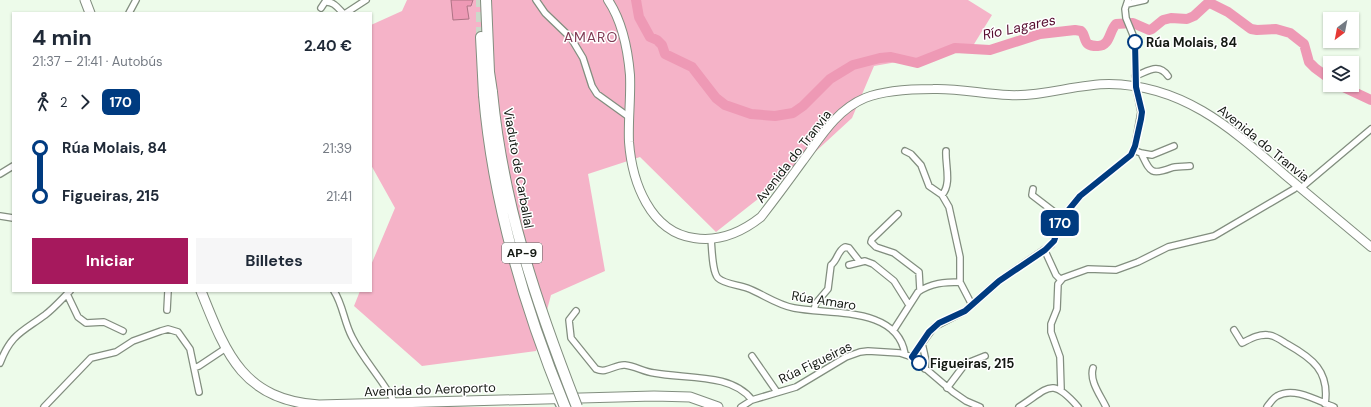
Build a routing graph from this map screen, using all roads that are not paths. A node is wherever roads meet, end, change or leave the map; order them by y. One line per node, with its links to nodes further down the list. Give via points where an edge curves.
1 (85, 0): 10 (main road)
2 (136, 0): 11 (street)
3 (366, 0): 13 (street)
4 (486, 0): 18 (highway, AP-9, via 490,72)
5 (536, 0): 19 (street, via 545,13 571,38 584,58 597,94)
6 (608, 0): 19 (main road, Avenida do Tranvia, via 618,18 628,58)
7 (1145, 0): 8 (street)
8 (1127, 1): 15 (street, via 1126,18 1136,47)
9 (320, 8): 12 (street, via 328,1)
10 (90, 12)
11 (130, 12)
12 (343, 12)
13 (346, 12)
14 (481, 37): 18 (highway, AP-9)
15 (1135, 76): 16 (street, via 1153,68 1163,71); 17 (street)
16 (1168, 76)
17 (1136, 87): 22 (street, via 1142,112); 29 (main road, Avenida do Tranvia, via 1169,95 1206,112 1242,137); 36 (main road, Avenida do Tranvia, via 1108,84 1026,95 934,88 865,98 834,119 761,217 736,233)
18 (488, 94): 76 (highway, Viaduto de Carballal / AP-9, bridge, via 488,142 505,224 536,331); 77 (highway, Viaduto de Carballal / AP-9, bridge, via 522,252 546,328)
19 (629, 117): 36 (main road, Avenida do Tranvia, via 630,151 640,187 650,210 661,222 677,233 689,238)
20 (1371, 128): 29 (street)
21 (1174, 146): 25 (street, via 1152,155)
22 (1133, 150): 25 (street); 35 (street, via 1125,161 1080,196)
23 (905, 151): 31 (street, via 921,165 932,189)
24 (946, 151): 31 (street, via 948,172 945,192)
25 (1141, 153): 26 (street, via 1153,172 1166,172 1171,168)
26 (1190, 166)
27 (12, 167): 28 (street)
28 (0, 174)
29 (1299, 186): 37 (main road, Avenida do Tranvia); 41 (street, via 1214,236 1168,247 1116,270 1080,270)
30 (1033, 189): 35 (street, via 1032,195)
31 (942, 195): 42 (street, via 953,217 960,257)
32 (898, 214): 43 (street, via 871,242 876,247 894,253 919,272)
33 (0, 216): 34 (street)
34 (12, 218)
35 (1062, 218): 38 (street, via 1056,236)
36 (711, 239): 51 (street, Rúa Amaro, via 715,272 718,277 754,290 783,305)
37 (1371, 247)
38 (1045, 250): 41 (street, via 1056,276); 49 (street, via 999,281)
39 (860, 262): 40 (street); 48 (street, via 873,264 888,274); 51 (street, via 849,248 842,248 831,265 827,292 816,303)
40 (849, 265)
41 (1061, 280): 67 (street, via 1056,293 1056,309 1050,324 1060,357)
42 (960, 282): 43 (street, via 942,282); 49 (street)
43 (920, 290): 48 (street)
44 (168, 292): 50 (street)
45 (201, 292): 57 (main road, Avenida do Aeroporto)
46 (335, 292): 73 (street, via 352,338)
47 (68, 293): 54 (street, via 76,314 86,323 104,322); 62 (street, via 45,315 19,332 6,347)
48 (909, 305): 55 (street)
49 (972, 305): 56 (street, via 939,323)
50 (167, 310)
51 (814, 310): 55 (street, Rúa Amaro, via 875,319 885,323)
52 (576, 311): 70 (street, via 569,320 571,338 596,369 606,370 624,364 657,374 727,382 744,391)
53 (1234, 330): 72 (street, via 1242,343 1258,336 1270,335 1310,358 1321,370 1326,397)
54 (123, 331)
55 (893, 331): 58 (street, Rúa Amaro)
56 (922, 343): 61 (street); 65 (street, via 926,358)
57 (226, 348): 63 (street); 73 (main road, Avenida do Aeroporto, via 249,379 268,393 285,400 319,405)
58 (905, 354): 61 (street, Rúa Figueiras); 69 (street, Rúa Figueiras, via 860,352 846,357 796,387)
59 (752, 356): 69 (street)
60 (986, 356): 66 (street, via 965,364)
61 (912, 357): 65 (street, Rúa Figueiras)
62 (0, 363)
63 (194, 368): 68 (street); 75 (street, via 190,349 178,332 161,331 133,341 116,352 91,358)
64 (1094, 368): 83 (street, via 1093,381)
65 (925, 369): 66 (street, Rúa Figueiras)
66 (947, 388): 74 (street, Rúa Figueiras)
67 (1061, 389): 81 (street, via 1047,389); 82 (street)
68 (198, 392)
69 (777, 392): 70 (street, Rúa Figueiras)
70 (752, 400): 79 (street, Rúa Figueiras)
71 (558, 403): 73 (main road, Avenida do Aeroporto); 78 (main road, Avenida do Aeroporto, via 681,396)
72 (1324, 404): 84 (street, via 1301,394 1288,392 1276,396); 85 (street)
73 (396, 405)
74 (973, 406): 80 (street, Rúa Figueiras)
75 (44, 407)
76 (565, 407)
77 (577, 407)
78 (718, 407)
79 (741, 407)
80 (980, 407)
81 (1018, 407)
82 (1078, 407)
83 (1106, 407)
84 (1267, 407)
85 (1334, 407)

